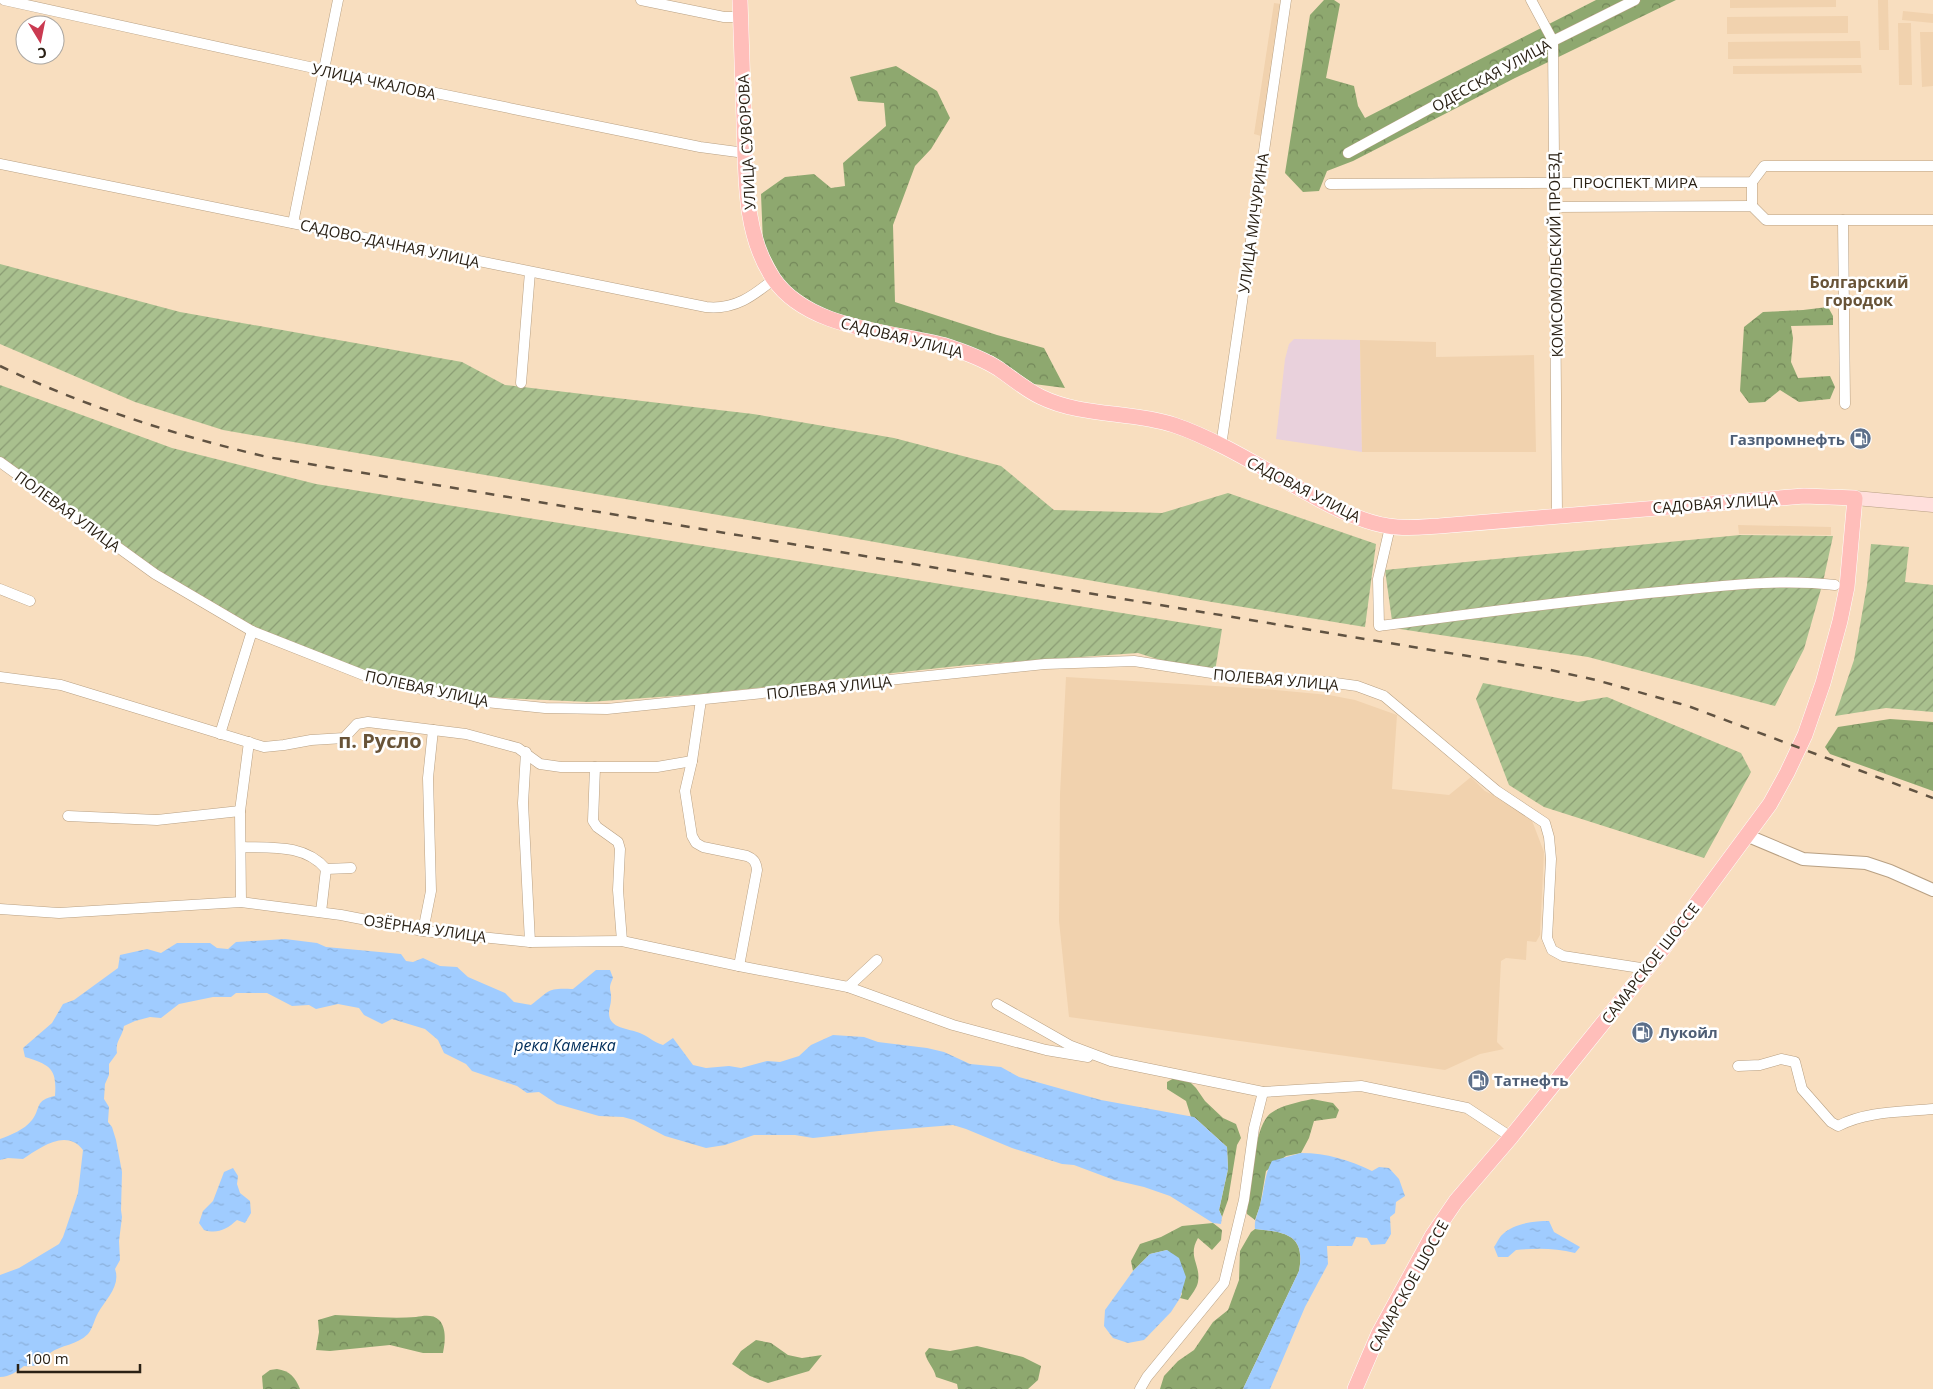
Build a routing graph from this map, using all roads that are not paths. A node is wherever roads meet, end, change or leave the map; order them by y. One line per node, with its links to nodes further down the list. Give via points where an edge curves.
1 (4, 0): 10 (street, УЛИЦА ЧКАЛОВА)
2 (338, 0): 10 (street)
3 (641, 0): 8 (street, via 724,18)
4 (740, 0): 8 (main road, УЛИЦА СУВОРОВА)
5 (1286, 0): 27 (street, УЛИЦА МИЧУРИНА)
6 (1531, 0): 9 (street, КОМСОМОЛЬСКИЙ ПРОЕЗД)
7 (1635, 0): 9 (street, ОДЕССКАЯ УЛИЦА)
8 (740, 17): 12 (main road, УЛИЦА СУВОРОВА)
9 (1553, 41): 11 (street, ОДЕССКАЯ УЛИЦА); 15 (street, КОМСОМОЛЬСКИЙ ПРОЕЗД)
10 (323, 70): 12 (street, УЛИЦА ЧКАЛОВА, via 700,147); 22 (street)
11 (1348, 152)
12 (745, 153): 24 (main road, УЛИЦА СУВОРОВА, via 752,232)
13 (0, 164): 22 (street, САДОВО-ДАЧНАЯ УЛИЦА)
14 (1933, 166): 16 (street, via 1764,166)
15 (1554, 182): 16 (street, ПРОСПЕКТ МИРА); 17 (street, ПРОСПЕКТ МИРА); 19 (street, КОМСОМОЛЬСКИЙ ПРОЕЗД)
16 (1752, 182): 18 (street)
17 (1330, 184)
18 (1752, 206): 19 (street, ПРОСПЕКТ МИРА); 20 (street, via 1766,220)
19 (1554, 207): 31 (street, КОМСОМОЛЬСКИЙ ПРОЕЗД)
20 (1843, 220): 21 (street); 26 (street)
21 (1933, 220)
22 (294, 223): 23 (street, САДОВО-ДАЧНАЯ УЛИЦА)
23 (530, 272): 24 (street, САДОВО-ДАЧНАЯ УЛИЦА, via 715,308 744,302); 25 (street)
24 (774, 279): 27 (main road, САДОВАЯ УЛИЦА, via 798,302 831,320 943,345 995,367 1039,397 1058,404 1151,418)
25 (521, 383)
26 (1846, 404)
27 (1220, 446): 32 (main road, САДОВАЯ УЛИЦА, via 1333,507)
28 (0, 462): 36 (street, ПОЛЕВАЯ УЛИЦА, via 155,574)
29 (1855, 498): 30 (main road, САДОВАЯ УЛИЦА); 31 (main road, САДОВАЯ УЛИЦА, via 1804,496); 47 (main road, САМАРСКОЕ ШОССЕ, via 1847,587 1823,683 1805,735 1787,773 1770,804)
30 (1933, 505)
31 (1557, 515): 32 (main road, САДОВАЯ УЛИЦА, via 1439,526)
32 (1390, 527): 33 (street, via 1378,579 1379,626 1649,592 1756,584 1812,582)
33 (1835, 585)
34 (0, 589): 35 (street)
35 (30, 601)
36 (252, 631): 38 (street, ПОЛЕВАЯ УЛИЦА, via 366,676 476,701 545,708 607,709); 40 (street)
37 (0, 677): 40 (street, via 61,685)
38 (701, 700): 43 (street); 60 (street, ПОЛЕВАЯ УЛИЦА, via 1045,664 1134,661 1257,680 1356,686 1384,696 1497,791 1544,823 1551,859 1547,938 1552,950 1563,956)
39 (433, 730): 41 (street, via 368,722 357,724 339,739 274,746); 42 (street, via 466,734); 55 (street, via 428,778 431,891)
40 (220, 734): 41 (street)
41 (249, 742): 45 (street)
42 (526, 752): 44 (street, via 540,764); 57 (street, via 523,803)
43 (692, 762): 44 (street, via 657,767); 59 (street, via 685,791 696,843 753,858 756,864)
44 (595, 767): 56 (street, via 593,822 618,842 620,849 618,890)
45 (240, 811): 46 (street, via 157,820); 48 (street)
46 (68, 816)
47 (1746, 835): 51 (street, via 1803,859 1866,863); 60 (main road, САМАРСКОЕ ШОССЕ)
48 (242, 847): 50 (street, via 292,849 318,860); 52 (street)
49 (350, 868): 50 (street)
50 (326, 869): 54 (street)
51 (1933, 890)
52 (241, 902): 53 (street, ОЗЁРНАЯ УЛИЦА, via 59,913); 54 (street, ОЗЁРНАЯ УЛИЦА)
53 (0, 909)
54 (321, 912): 55 (street, ОЗЁРНАЯ УЛИЦА)
55 (424, 931): 57 (street, ОЗЁРНАЯ УЛИЦА)
56 (622, 941): 57 (street, ОЗЁРНАЯ УЛИЦА); 59 (street, ОЗЁРНАЯ УЛИЦА)
57 (530, 942)
58 (877, 960): 61 (street)
59 (739, 966): 61 (street, ОЗЁРНАЯ УЛИЦА)
60 (1647, 969): 67 (main road, САМАРСКОЕ ШОССЕ)
61 (848, 986): 63 (street, ОЗЁРНАЯ УЛИЦА, via 953,1025 1046,1050)
62 (997, 1004): 63 (street, via 1071,1046)
63 (1111, 1061): 65 (street)
64 (1738, 1066): 66 (street, via 1760,1065 1781,1059 1795,1062 1802,1089 1838,1126 1880,1114)
65 (1263, 1092): 67 (street, via 1361,1086 1467,1108); 68 (street, via 1254,1128 1244,1200 1224,1283 1146,1377)
66 (1933, 1110)
67 (1511, 1137): 69 (main road, САМАРСКОЕ ШОССЕ, via 1456,1201 1432,1236 1379,1333)
68 (1140, 1389)
69 (1355, 1389)

